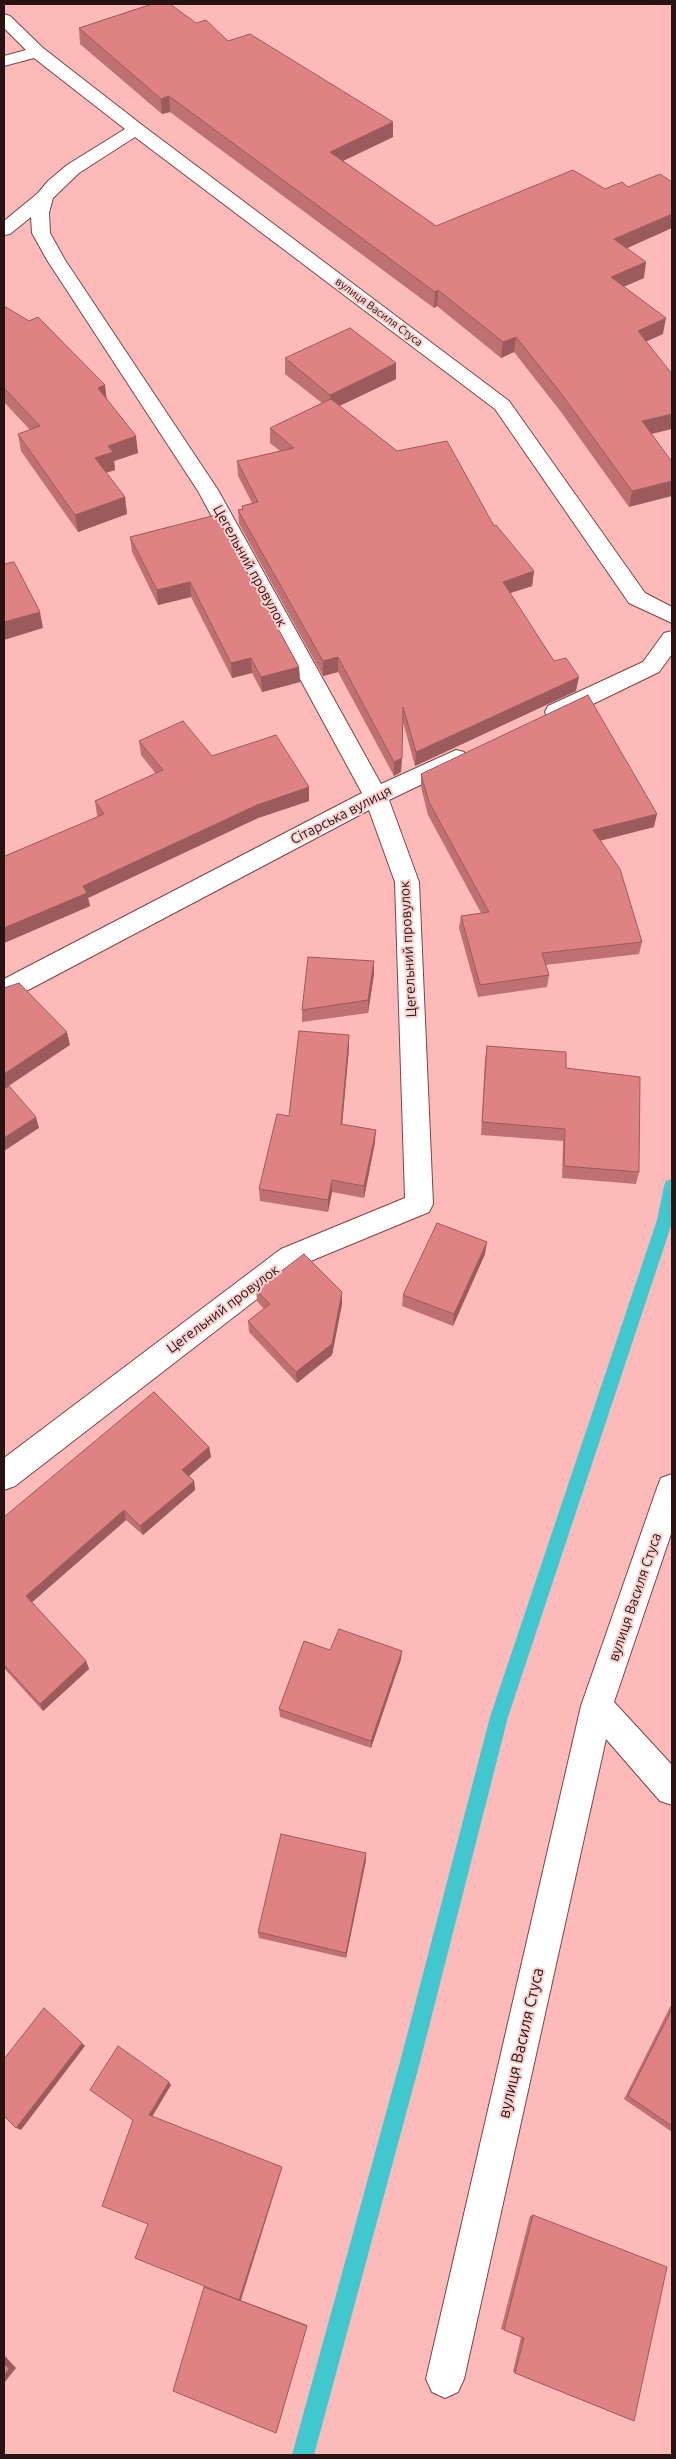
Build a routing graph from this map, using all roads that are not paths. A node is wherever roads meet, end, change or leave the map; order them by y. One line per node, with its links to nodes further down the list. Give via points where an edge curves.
1 (4, 19): 2 (street, вулиця Василя Стуса)
2 (37, 52): 3 (street); 4 (street, вулиця Василя Стуса)
3 (4, 61)
4 (136, 130): 5 (street, via 73,168); 7 (street, вулиця Василя Стуса, via 502,405 637,598)
5 (44, 197): 6 (street); 11 (street, Цегельний провулок, via 40,213 41,233 208,490)
6 (4, 230)
7 (672, 616)
8 (672, 638): 9 (street, via 652,668)
9 (536, 721)
10 (474, 750): 11 (street, Сітарська вулиця)
11 (376, 796): 12 (street, Сітарська вулиця); 13 (street, Цегельний провулок, via 406,882 419,1204 291,1257)
12 (4, 991)
13 (4, 1476)
14 (672, 1488): 15 (street, вулиця Василя Стуса)
15 (598, 1706): 16 (street); 17 (street, вулиця Василя Стуса)
16 (672, 1789)
17 (445, 2379)

